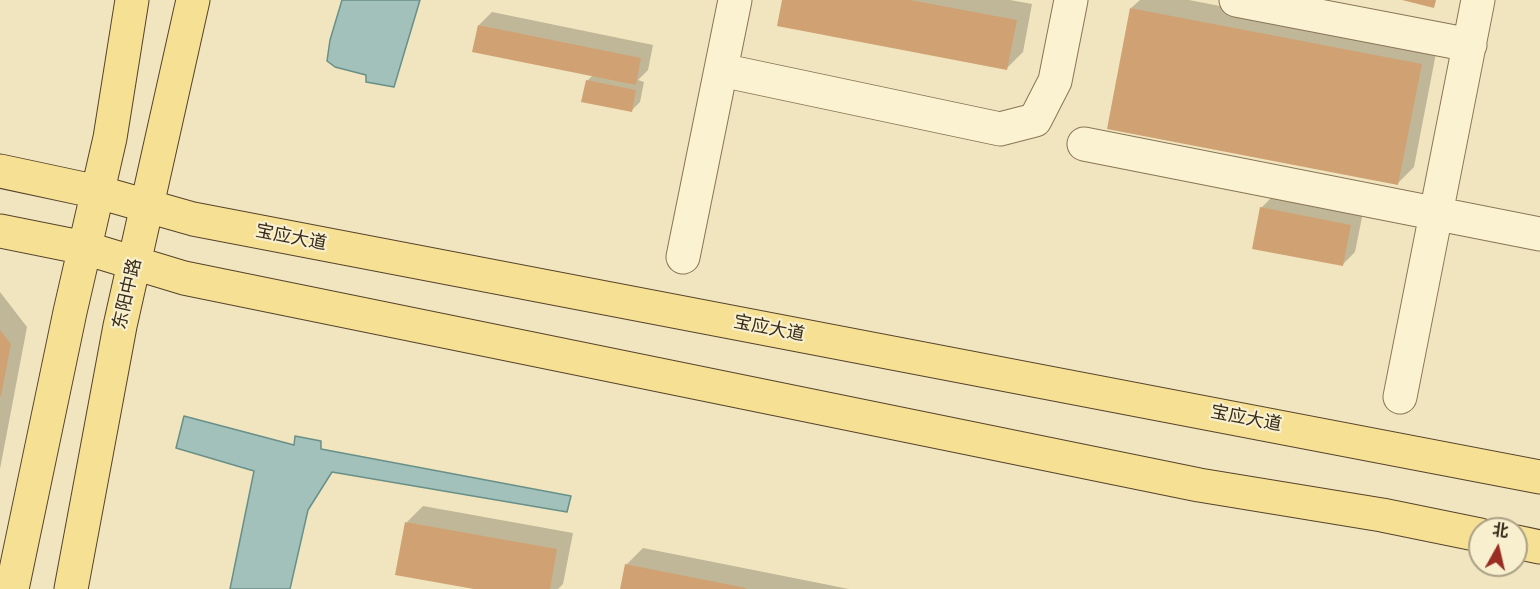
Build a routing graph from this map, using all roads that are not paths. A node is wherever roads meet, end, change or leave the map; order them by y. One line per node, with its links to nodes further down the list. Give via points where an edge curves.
1 (132, 0): 11 (main road)
2 (193, 0): 12 (main road, 东阳中路)
3 (735, 0): 8 (lane)
4 (1071, 0): 8 (lane, via 1055,81 1035,120 1000,129)
5 (1236, 0): 7 (lane)
6 (1479, 0): 7 (lane)
7 (1470, 45): 13 (lane)
8 (721, 70): 17 (lane)
9 (1084, 144): 13 (lane)
10 (0, 171): 11 (main road, 宝应大道)
11 (98, 192): 12 (main road, 宝应大道); 16 (main road)
12 (149, 205): 18 (main road, 东阳中路); 20 (main road, 宝应大道, via 193,219)
13 (1436, 214): 15 (lane); 19 (lane)
14 (0, 231): 16 (main road)
15 (1540, 234)
16 (85, 248): 18 (main road); 22 (main road)
17 (683, 257)
18 (135, 264): 21 (main road, via 184,278 1175,480); 23 (main road, 东阳中路)
19 (1400, 397)
20 (1540, 477)
21 (1468, 533)
22 (12, 589)
23 (71, 589)

